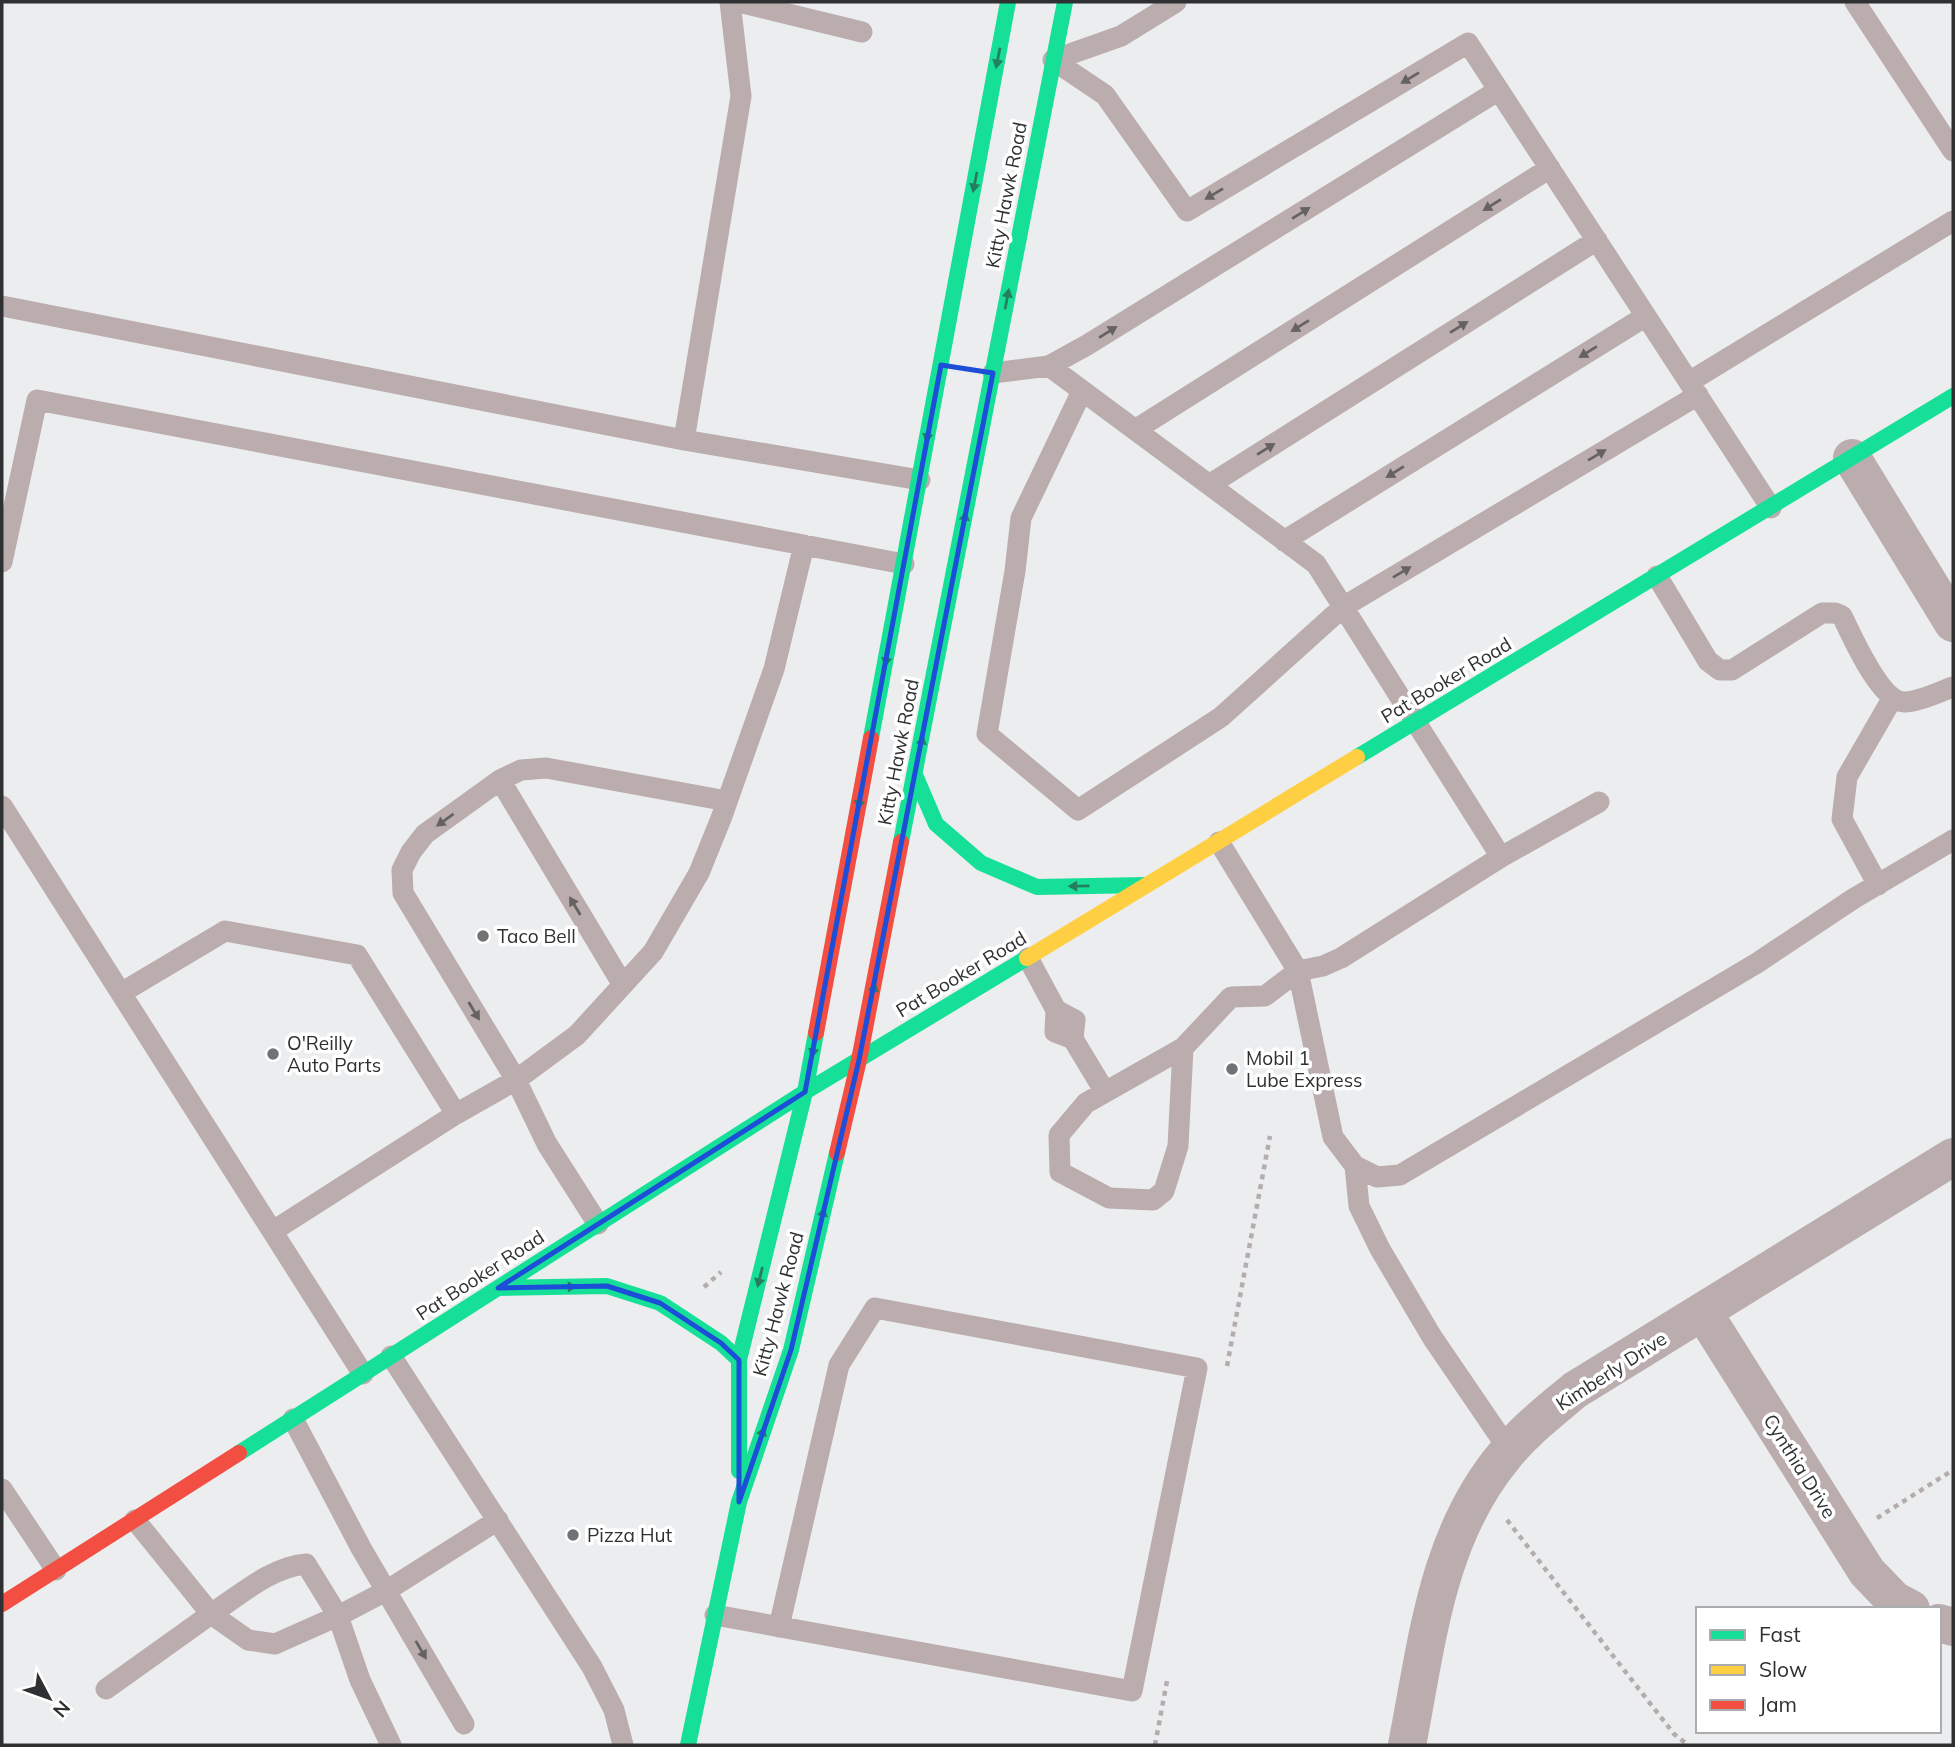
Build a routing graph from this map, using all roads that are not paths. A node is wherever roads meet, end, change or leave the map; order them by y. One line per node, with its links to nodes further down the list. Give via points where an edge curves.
1 (730, 2): 22 (lane, via 741,96)
2 (738, 2): 7 (lane)
3 (1008, 2): 24 (main road, Kitty Hawk Road, one-way to 24, via 947,366)
4 (1065, 2): 8 (main road, Kitty Hawk Road)
5 (1176, 2): 8 (lane, via 1121,36)
6 (1855, 2): 10 (lane)
7 (862, 32)
8 (1054, 60): 9 (lane, one-way to 8, via 1468,43 1187,211 1105,95); 17 (main road, Kitty Hawk Road, one-way to 8)
9 (1499, 90): 11 (lane); 16 (lane, one-way to 9)
10 (1953, 151)
11 (1550, 168): 13 (lane); 21 (lane, one-way to 21)
12 (1953, 221): 18 (lane)
13 (1597, 240): 15 (lane); 25 (lane, one-way to 13)
14 (2, 306): 22 (lane)
15 (1646, 316): 18 (lane); 27 (lane, one-way to 27)
16 (1049, 366): 17 (lane); 19 (lane)
17 (986, 372): 37 (main road, Kitty Hawk Road, one-way to 17)
18 (1693, 389): 26 (lane); 32 (lane, one-way to 18)
19 (1082, 391): 21 (lane); 32 (lane, via 1021,518 987,734 1078,810 1221,717)
20 (1953, 396): 23 (main road, Pat Booker Road)
21 (1135, 430): 25 (lane)
22 (684, 440): 24 (lane)
23 (1852, 458): 26 (main road, Pat Booker Road); 33 (street)
24 (919, 480): 30 (main road, Kitty Hawk Road)
25 (1209, 485): 27 (lane)
26 (1771, 508): 31 (main road, Pat Booker Road)
27 (1284, 541): 32 (lane, via 1316,564)
28 (804, 545): 29 (lane, via 37,400); 30 (lane); 39 (lane, via 774,669)
29 (2, 562)
30 (904, 564): 54 (main road, Kitty Hawk Road, one-way to 54)
31 (1657, 576): 35 (lane, via 1708,661 1720,670 1732,670 1822,613 1835,613 1842,616 1878,683); 36 (main road, Pat Booker Road)
32 (1343, 607): 36 (lane)
33 (1953, 623)
34 (1953, 687): 35 (lane, via 1904,703)
35 (1892, 699): 46 (lane, via 1847,777 1842,819)
36 (1416, 722): 43 (main road, Pat Booker Road); 44 (lane)
37 (915, 775): 45 (main road, one-way to 37, via 1037,887 981,863 936,824); 52 (main road, Kitty Hawk Road, one-way to 37)
38 (500, 780): 39 (lane, via 521,770 546,768); 49 (lane, one-way to 38); 53 (lane, one-way to 53, via 425,834 402,870 403,893)
39 (727, 801): 49 (lane, via 699,873 653,952)
40 (1599, 802): 44 (lane)
41 (2, 806): 50 (lane)
42 (1953, 840): 46 (lane)
43 (1219, 842): 45 (main road, Pat Booker Road); 48 (lane)
44 (1501, 857): 48 (lane, via 1341,958)
45 (1147, 885): 47 (main road, Pat Booker Road)
46 (1878, 885): 58 (lane, via 1758,963 1400,1175 1377,1177)
47 (1028, 958): 52 (main road, Pat Booker Road); 55 (lane, via 1056,1010 1074,1020 1073,1039)
48 (1298, 971): 51 (lane, via 1265,996 1231,997); 58 (lane, via 1333,1137)
49 (623, 985): 53 (lane, via 577,1035)
50 (121, 993): 56 (lane, via 225,931 357,955); 60 (lane)
51 (1183, 1048): 55 (lane); 55 (lane, via 1178,1146 1164,1192 1153,1200 1109,1198 1060,1171 1059,1135 1086,1103)
52 (859, 1060): 54 (main road, Pat Booker Road); 69 (main road, Kitty Hawk Road, one-way to 52, via 791,1350)
53 (516, 1080): 56 (lane); 59 (lane, via 547,1144)
54 (806, 1092): 59 (main road, Pat Booker Road); 64 (main road, Kitty Hawk Road, one-way to 64)
55 (1105, 1092)
56 (456, 1114): 60 (lane)
57 (1953, 1157): 62 (street, Kimberly Drive)
58 (1355, 1166): 67 (lane, via 1359,1206 1380,1249 1432,1337)
59 (598, 1224): 61 (main road, Pat Booker Road)
60 (273, 1231): 65 (lane)
61 (498, 1288): 63 (main road, Pat Booker Road); 64 (main road, one-way to 64, via 607,1286 660,1303)
62 (1703, 1312): 67 (street, Kimberly Drive, via 1575,1390); 75 (street, Cynthia Drive, via 1867,1572)
63 (391, 1356): 65 (main road, Pat Booker Road); 71 (lane)
64 (739, 1360): 69 (main road, Kitty Hawk Road)
65 (363, 1374): 66 (main road, Pat Booker Road)
66 (293, 1419): 70 (main road, Pat Booker Road); 73 (lane)
67 (1509, 1450): 85 (street, Kimberly Drive, via 1481,1488 1449,1553)
68 (2, 1489): 72 (lane)
69 (739, 1502): 77 (main road, Kitty Hawk Road)
70 (135, 1520): 72 (main road, Pat Booker Road); 76 (lane)
71 (498, 1520): 73 (lane); 83 (lane, via 592,1667 614,1710)
72 (56, 1570): 74 (main road, Pat Booker Road)
73 (386, 1591): 78 (lane); 81 (lane, one-way to 81)
74 (2, 1604)
75 (1907, 1607)
76 (211, 1614): 78 (lane, via 248,1640 275,1644); 78 (lane, via 272,1574 306,1564); 80 (lane)
77 (715, 1615): 79 (lane); 84 (main road, Kitty Hawk Road)
78 (338, 1616): 82 (lane, via 360,1680)
79 (779, 1627): 79 (lane, via 1132,1691 1197,1368 875,1308 839,1365)
80 (106, 1689)
81 (464, 1724)
82 (391, 1745)
83 (623, 1745)
84 (688, 1745)
85 (1407, 1745)

